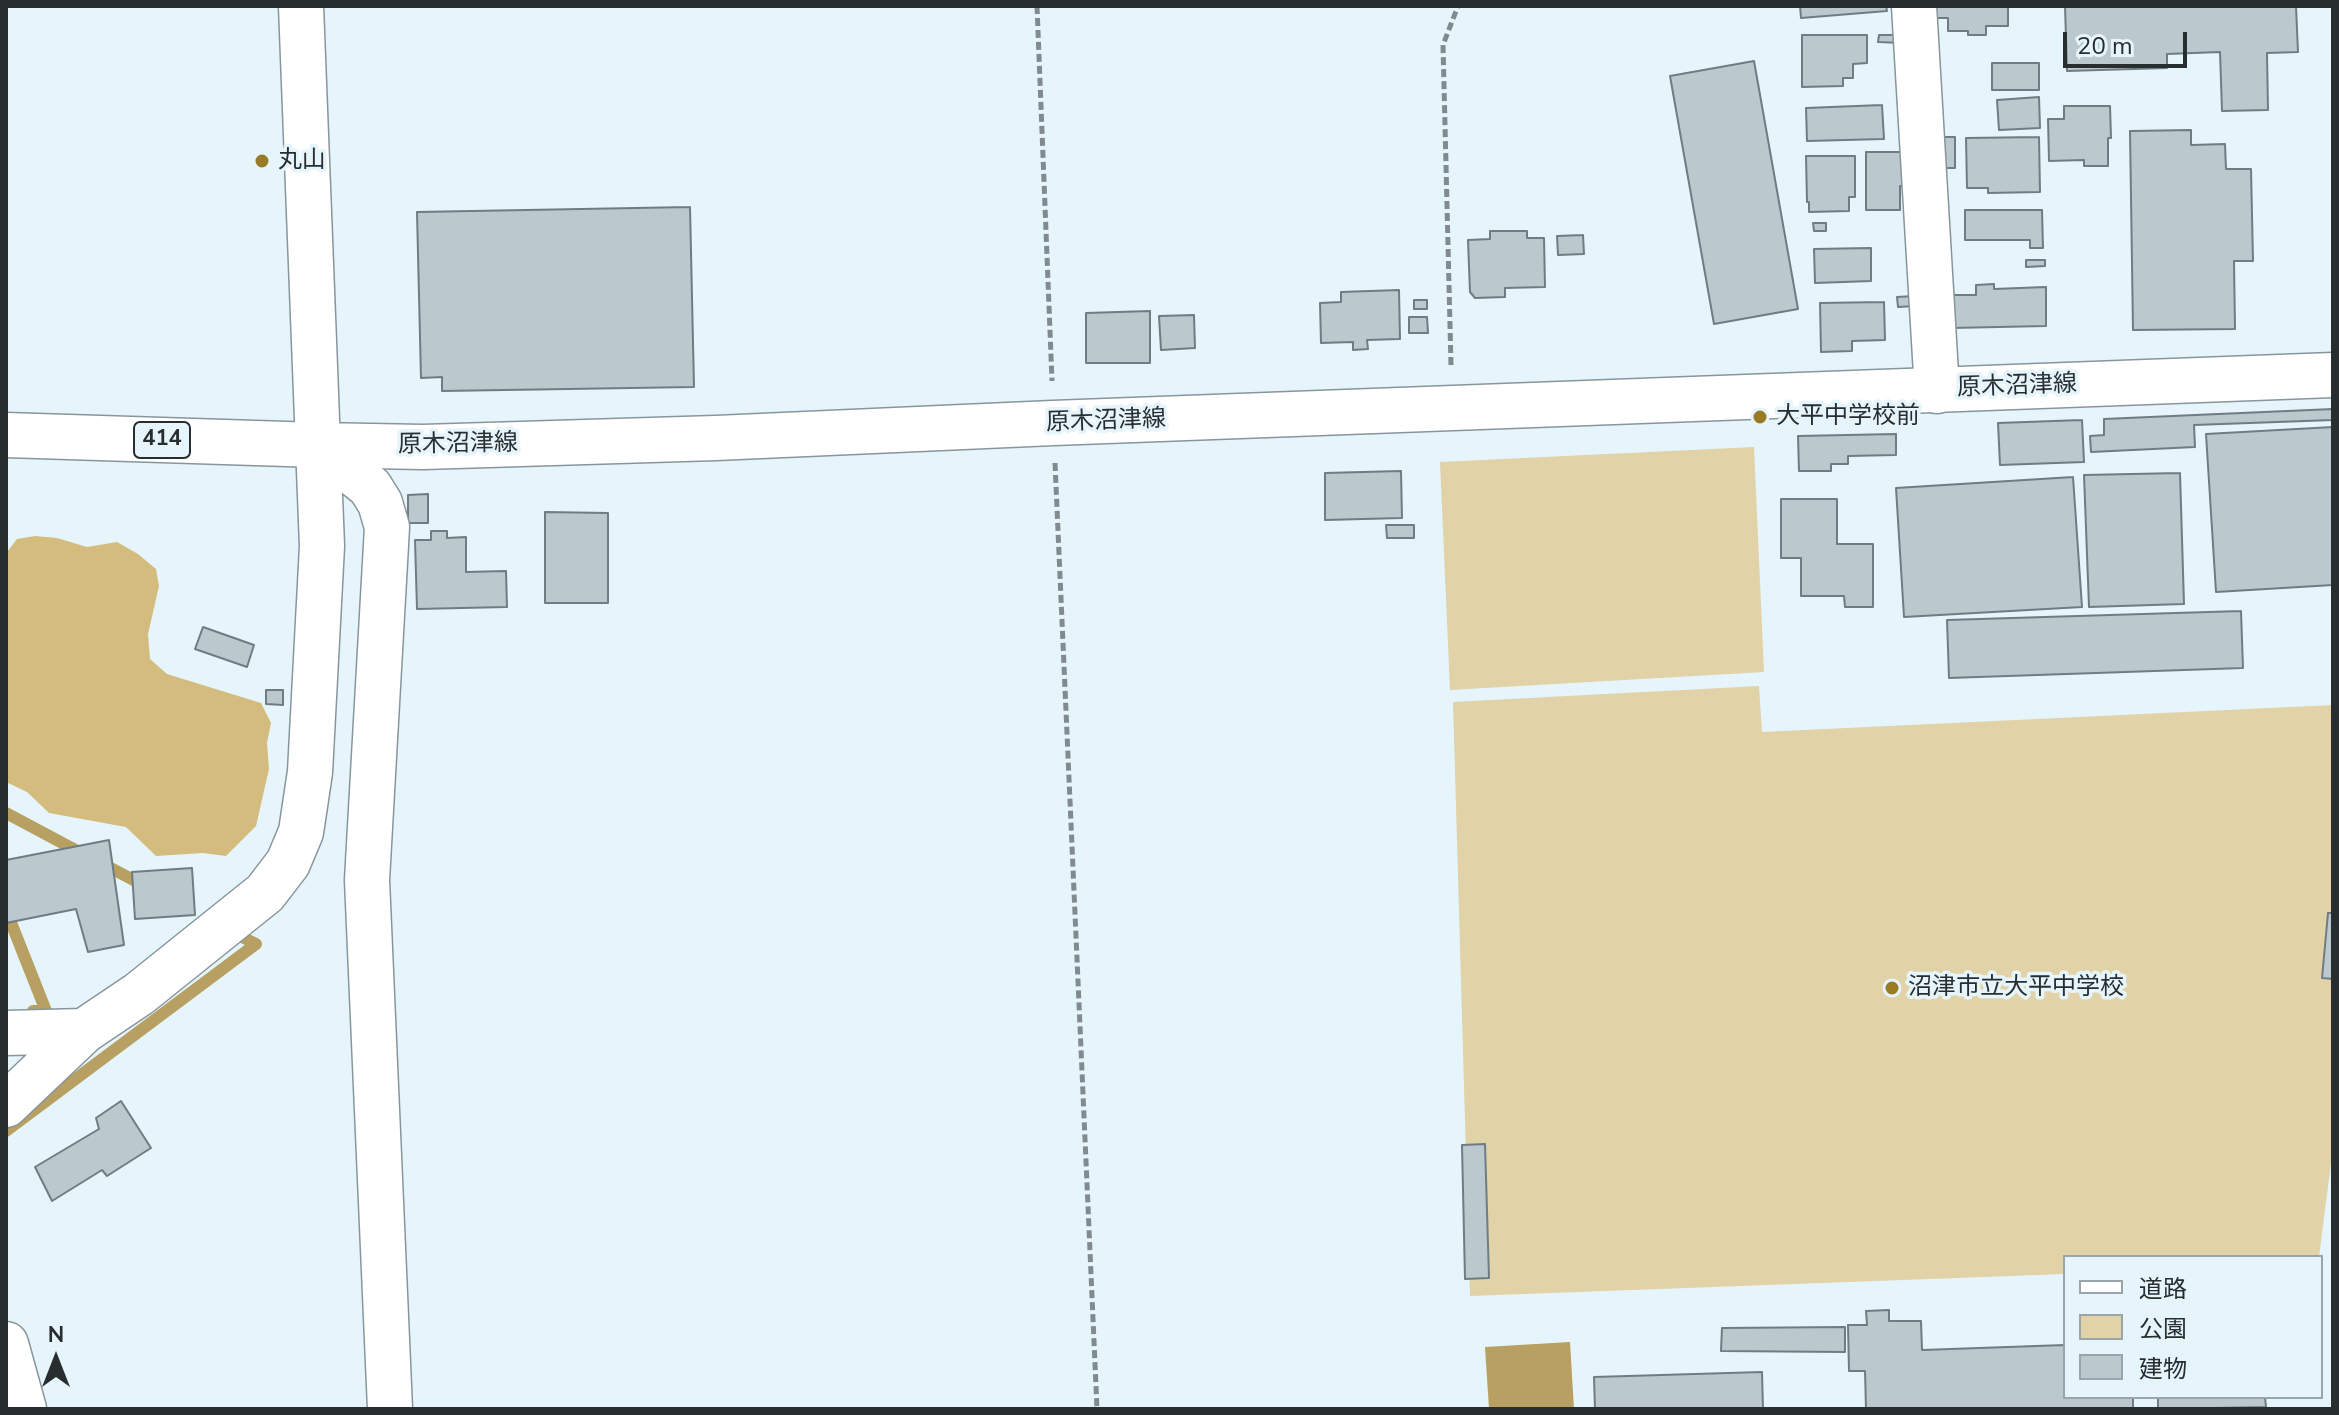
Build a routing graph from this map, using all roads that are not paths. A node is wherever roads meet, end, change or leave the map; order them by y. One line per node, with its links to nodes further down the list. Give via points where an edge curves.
1 (301, 6): 6 (main road)
2 (1914, 6): 4 (main road)
3 (2333, 375): 4 (main road, 原木沼津線)
4 (1937, 391): 6 (main road, 原木沼津線, via 685,439)
5 (6, 435): 6 (main road, 414)
6 (318, 445): 7 (main road, via 322,546 310,772 301,832 288,863 265,893); 12 (main road, via 370,487 387,527 367,880)
7 (84, 1031): 8 (main road); 9 (main road)
8 (6, 1033)
9 (6, 1105)
10 (6, 1344): 11 (main road)
11 (24, 1409)
12 (390, 1409)

